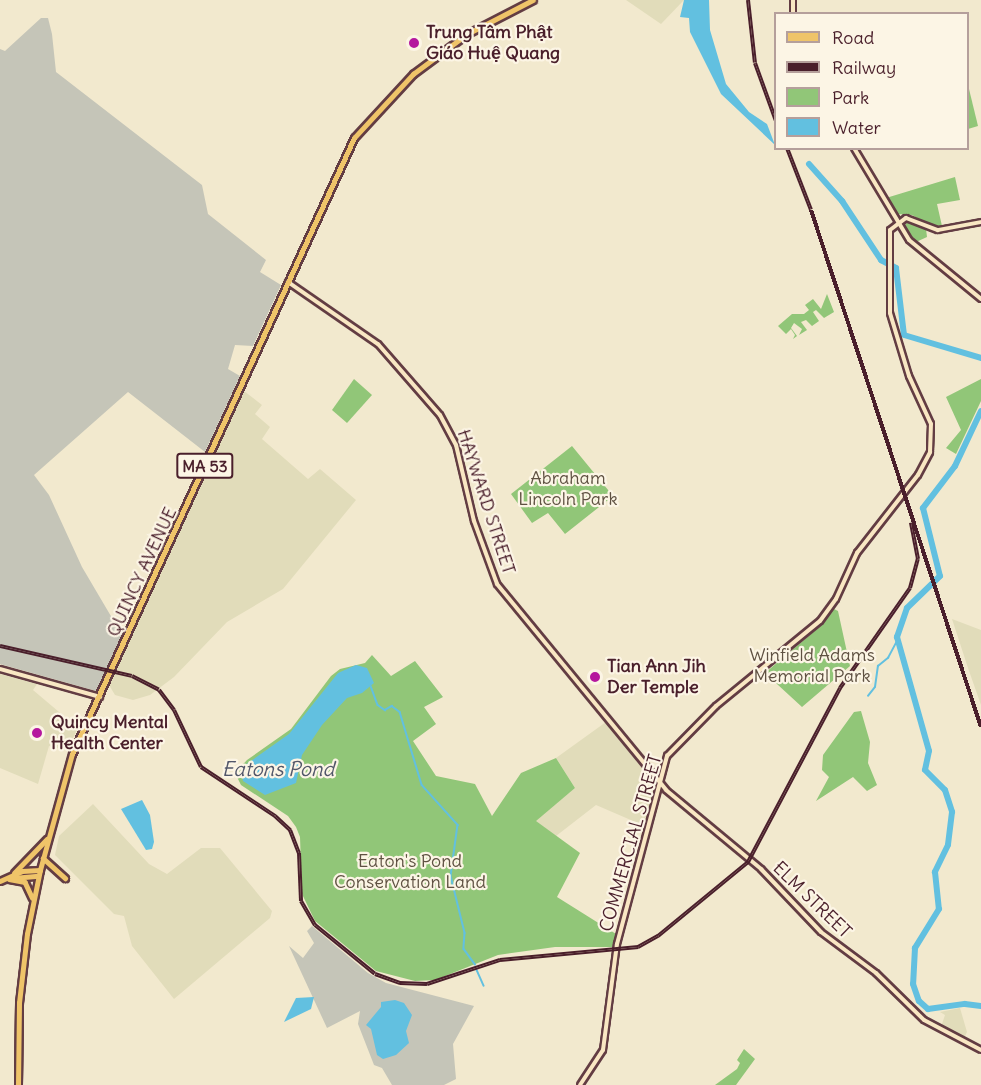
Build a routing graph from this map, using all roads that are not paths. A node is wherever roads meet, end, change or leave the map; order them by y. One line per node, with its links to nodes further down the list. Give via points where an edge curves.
1 (533, 0): 5 (main road, QUINCY AVENUE / MA 53, via 457,41 403,83 364,123)
2 (855, 150): 4 (main road)
3 (981, 222): 4 (main road, via 938,230 909,218)
4 (896, 223): 6 (main road, via 922,253); 9 (main road, COMMERCIAL STREET, via 890,231 891,320 932,426 929,454 859,550 823,618 677,744 665,759)
5 (288, 282): 8 (main road, QUINCY AVENUE / MA 53); 9 (main road, HAYWARD STREET, via 375,341 440,415 456,445 474,521 497,584)
6 (981, 299)
7 (0, 669): 8 (main road)
8 (100, 697): 10 (main road, QUINCY AVENUE / MA 53, via 72,754)
9 (659, 781): 19 (main road, ELM STREET, via 765,872 824,934 879,976 924,1020); 21 (main road, COMMERCIAL STREET, via 616,949 604,1047)
10 (50, 834): 11 (main road, QUINCY AVENUE / MA 53); 13 (main road, MA 53, via 31,860)
11 (43, 858): 12 (main road, QUINCY AVENUE / MA 53); 15 (main road)
12 (40, 870): 13 (main road); 14 (main road, QUINCY AVENUE / MA 53)
13 (14, 873): 17 (main road, MA 53)
14 (38, 876): 16 (main road, MA 53); 18 (main road, QUINCY AVENUE)
15 (65, 878)
16 (9, 879): 17 (main road, MA 53); 18 (main road, via 26,883)
17 (1, 881)
18 (32, 904): 20 (main road, QUINCY AVENUE, via 20,983)
19 (981, 1050)
20 (18, 1085)
21 (580, 1085)

